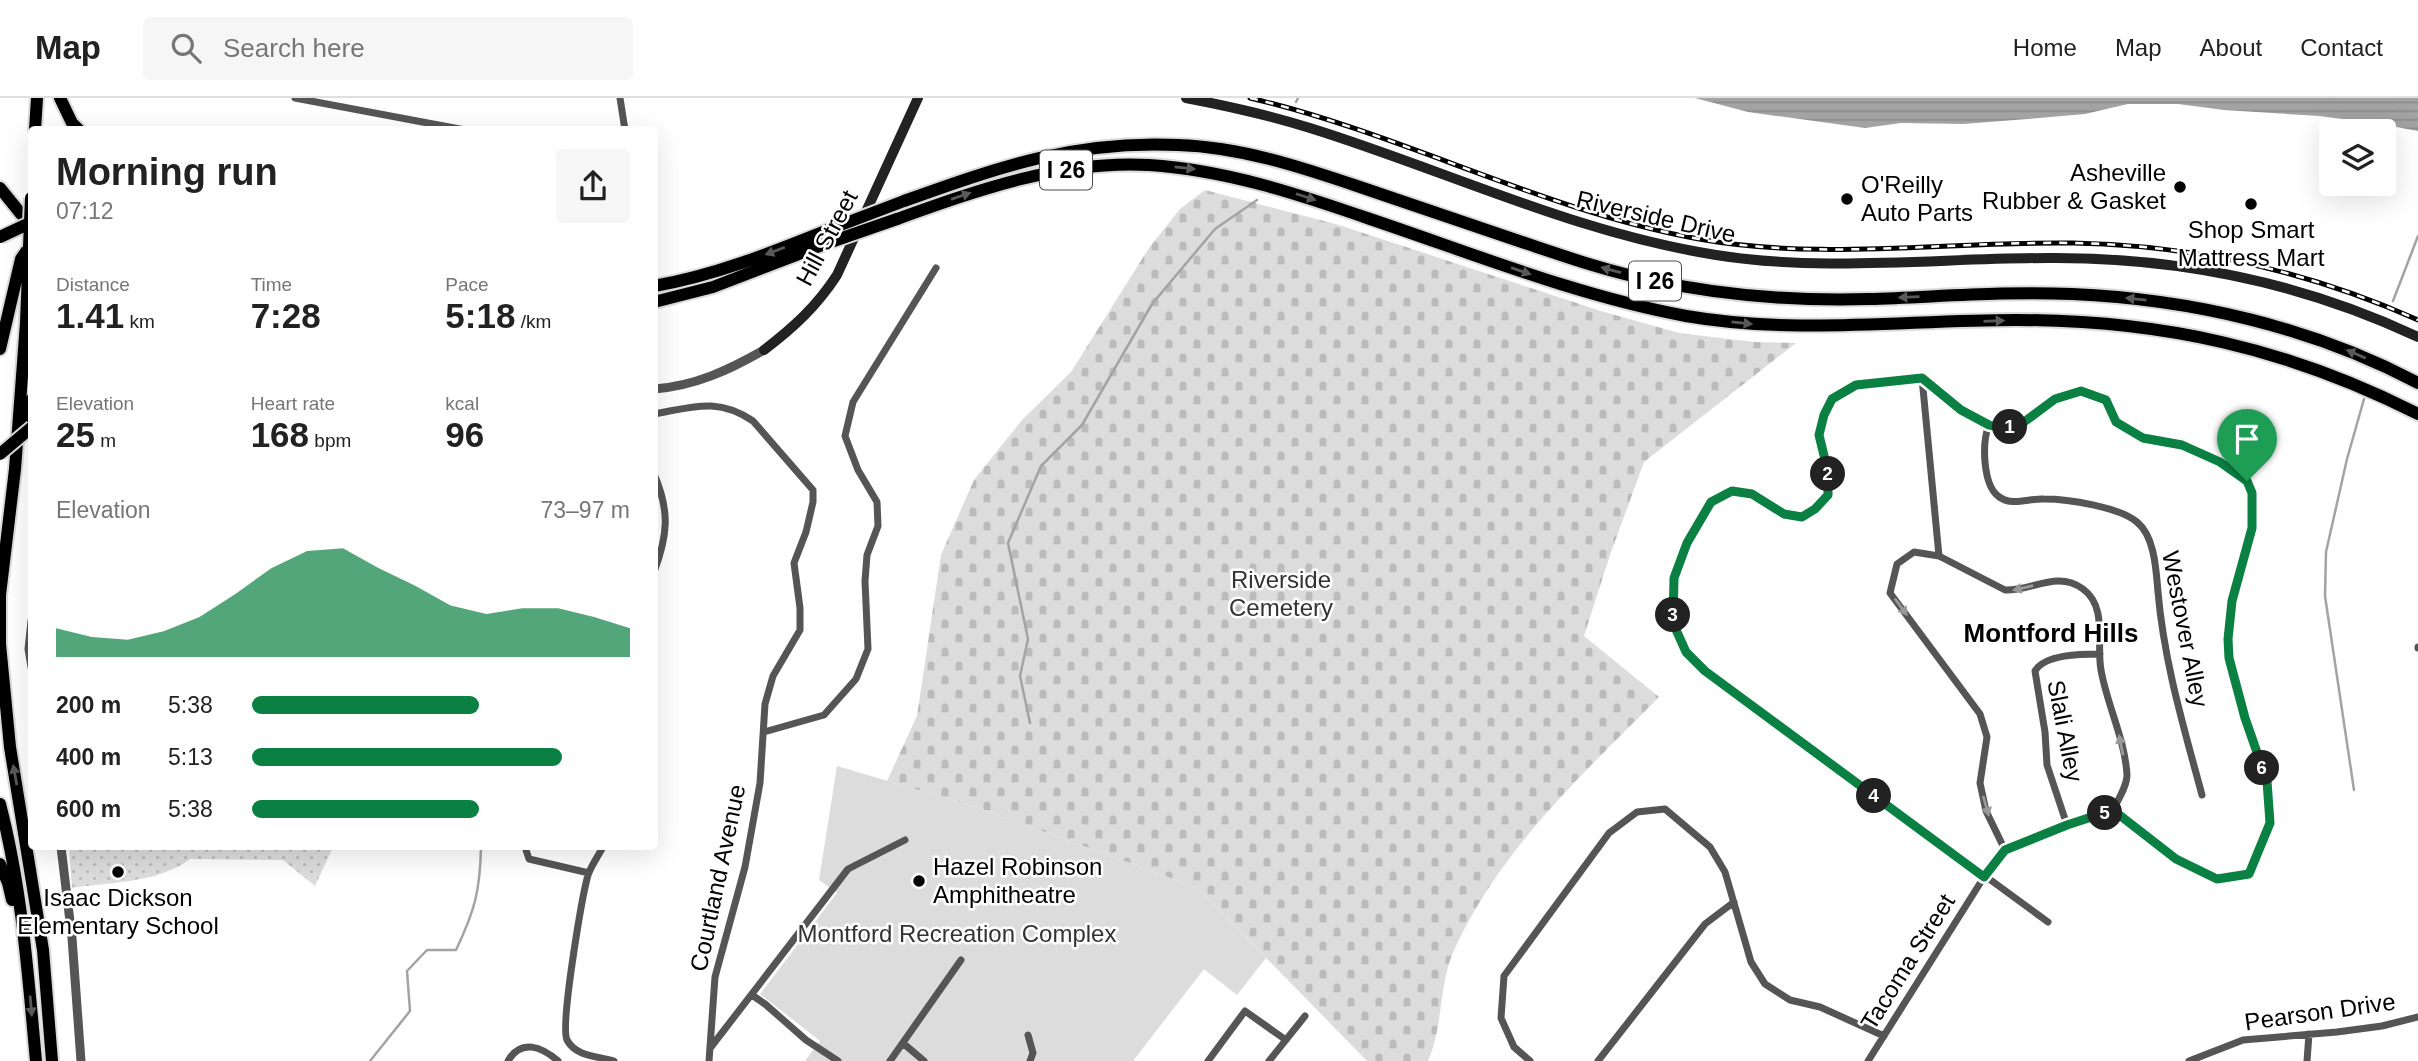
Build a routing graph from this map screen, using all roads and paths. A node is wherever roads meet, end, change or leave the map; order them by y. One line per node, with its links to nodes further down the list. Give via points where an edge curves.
1 (37, 98): 7 (highway)
2 (60, 98): 8 (highway)
3 (295, 98): 9 (street)
4 (620, 98): 10 (street)
5 (918, 98): 22 (main road, Hill Street, via 837,275 807,314)
6 (1186, 98): 20 (main road, Riverside Drive, via 1309,128 1560,217 1673,247 1760,260 2058,258 2185,266 2305,293)
7 (35, 126)
8 (75, 126)
9 (444, 126)
10 (625, 126)
11 (0, 188): 12 (highway)
12 (28, 219)
13 (28, 224): 14 (highway, bridge)
14 (0, 237)
15 (28, 249): 21 (highway)
16 (936, 268): 37 (street, via 853,402 845,436 877,502 878,526 867,555 865,581 868,649 856,679 824,715)
17 (28, 278): 32 (highway)
18 (658, 285): 24 (highway, I 26, one-way to 18, bridge, via 2333,344 2196,306 2132,298 2024,294 1779,298 1649,280 1294,165 1213,148 1143,144 1066,151 1014,163 740,264)
19 (658, 301): 27 (highway, I 26, one-way to 27, bridge, via 713,287 979,190 1069,169 1144,165 1190,169 1281,189 1560,284 1642,307 1767,325 2013,320 2165,330 2244,346 2320,369)
20 (2418, 337)
21 (0, 349)
22 (764, 350): 25 (street, Hill Street, via 701,381)
23 (1922, 378): 29 (street, via 1961,410); 34 (street); 49 (street, via 1856,385 1832,399 1819,435 1828,495 1802,517 1784,514 1752,494 1732,491 1711,502 1687,543 1674,578 1673,623 1686,652 1705,671)
24 (2418, 383)
25 (658, 388)
26 (658, 413): 37 (street, Courtland Avenue, via 719,405 741,413 813,490 806,532 794,563 800,630 774,676 765,704)
27 (2418, 414)
28 (28, 422): 32 (highway)
29 (1989, 425): 38 (street, Westover Alley, via 1986,467 1992,490 2001,499 2044,499 2106,508 2132,518 2144,531 2155,566 2176,700); 40 (street, via 2014,426 2055,399 2081,391 2106,400 2116,422 2143,438 2182,445 2220,462 2247,481 2252,493 2252,528 2232,601 2228,639 2242,706 2267,781 2270,823 2265,839 2249,874 2217,879 2176,859)
30 (28, 430): 31 (highway, bridge)
31 (0, 454)
32 (15, 469): 52 (highway, one-way to 32, via 10,747 0,644 1,582)
33 (658, 484): 35 (street, via 666,523)
34 (1939, 556): 36 (street, one-way to 34, via 2097,607 2084,589 2050,580 2005,590); 46 (street, one-way to 46, via 1914,552 1897,564 1890,593 1980,714 1987,737 1980,783 1986,811)
35 (658, 561)
36 (2100, 654): 40 (street, one-way to 36, via 2127,778); 41 (street, Slali Alley, via 2045,662 2035,671 2047,765)
37 (764, 732): 63 (street, Courtland Avenue, via 745,867 715,978)
38 (2202, 795)
39 (0, 804): 53 (highway)
40 (2113, 810): 41 (street)
41 (2067, 825): 46 (street)
42 (905, 840): 55 (street, via 848,869)
43 (61, 850): 68 (street)
44 (527, 850): 48 (street, via 529,859)
45 (601, 850): 48 (street)
46 (2005, 850): 49 (street, Tacoma Street)
47 (0, 864): 53 (highway)
48 (589, 873): 64 (street, via 565,1029 566,1039 579,1053)
49 (1984, 877): 51 (street); 60 (street, Tacoma Street)
50 (1734, 902): 60 (street, via 1751,962 1765,984 1790,1000 1820,1007); 79 (street, via 1725,872 1710,847 1665,809 1637,812 1622,821 1609,832 1504,976 1501,1018 1514,1047); 80 (street, via 1705,924)
51 (2048, 922)
52 (43, 950): 66 (highway); 67 (highway, via 57,1006)
53 (26, 952): 65 (highway, one-way to 65)
54 (961, 960): 62 (street)
55 (752, 995): 63 (street); 73 (street)
56 (1305, 1016): 61 (street)
57 (2418, 1017): 58 (street, Pearson Drive)
58 (2309, 1034): 82 (street, Pearson Drive, via 2242,1040); 83 (street)
59 (1028, 1035): 76 (street, via 1033,1053)
60 (1884, 1036): 81 (street, Tacoma Street)
61 (1286, 1040): 77 (street, via 1245,1011); 78 (street)
62 (904, 1044): 74 (street); 75 (street)
63 (710, 1047): 72 (street, Courtland Avenue)
64 (603, 1060): 71 (street)
65 (36, 1061)
66 (52, 1061)
67 (59, 1061)
68 (81, 1061)
69 (508, 1061): 70 (street, via 514,1052 532,1046)
70 (558, 1061)
71 (614, 1061)
72 (709, 1061)
73 (838, 1061)
74 (890, 1061)
75 (925, 1061)
76 (1030, 1061)
77 (1208, 1061)
78 (1269, 1061)
79 (1530, 1061)
80 (1598, 1061)
81 (1868, 1061)
82 (2189, 1061)
83 (2307, 1061)

